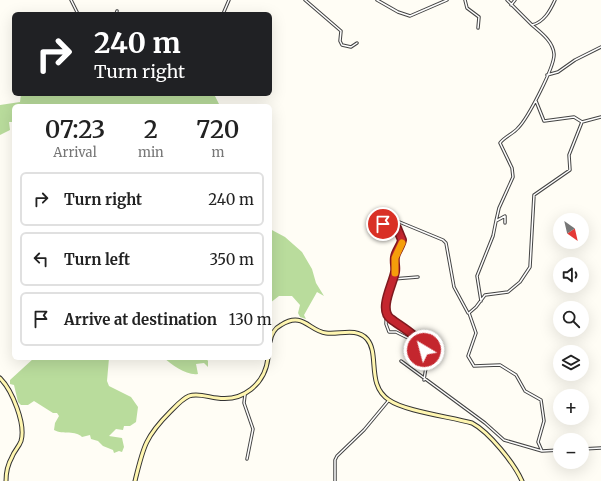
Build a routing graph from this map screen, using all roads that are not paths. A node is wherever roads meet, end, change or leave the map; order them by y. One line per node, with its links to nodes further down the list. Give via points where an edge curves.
1 (71, 0): 11 (street)
2 (229, 0): 12 (street)
3 (305, 0): 15 (street, via 341,31 342,45 351,47)
4 (377, 0): 5 (street, via 410,16)
5 (447, 0)
6 (465, 0): 14 (street, via 466,8 479,18)
7 (506, 0): 10 (street)
8 (515, 0): 10 (street)
9 (555, 0): 13 (street, via 540,22)
10 (511, 5): 13 (street)
11 (77, 12)
12 (224, 12)
13 (532, 25): 17 (street, via 544,36 553,51)
14 (478, 28)
15 (357, 43)
16 (601, 48): 17 (street, via 575,60 558,72)
17 (547, 75): 18 (street)
18 (536, 100): 20 (street, via 544,121 574,117); 21 (street, via 518,129 500,144 512,168 513,177)
19 (601, 116): 20 (street)
20 (582, 122): 27 (street, via 569,155 570,170 534,195 530,267 520,282 508,292 485,295)
21 (496, 221): 23 (street, via 505,216); 27 (street, via 493,236 477,276)
22 (377, 223): 24 (street, via 393,226)
23 (504, 223)
24 (398, 231): 26 (street, via 402,243 395,258 396,272); 28 (street, via 397,222 446,243 454,287)
25 (418, 277): 26 (street)
26 (393, 279): 29 (street, via 387,298)
27 (481, 301): 28 (street)
28 (469, 313): 45 (street, via 476,333 468,356 474,366 500,365 516,374 525,391 541,400 544,421 538,442)
29 (387, 314): 30 (street); 31 (street)
30 (386, 317): 31 (street); 33 (street, via 389,332 396,332 409,340)
31 (390, 319): 33 (street)
32 (272, 338): 39 (main road, via 277,328 286,322 297,320 308,323 324,333 359,334 367,339 377,384)
33 (421, 343): 37 (street, via 426,367)
34 (268, 360): 38 (main road, via 264,376)
35 (400, 361): 37 (street)
36 (0, 378): 47 (main road, via 10,390 22,426 18,448 12,457)
37 (424, 380): 40 (street)
38 (246, 393): 46 (street, via 244,403 253,429); 48 (main road, via 232,399 190,396 180,402 148,437)
39 (389, 400): 41 (main road, via 402,406 472,422); 49 (street, via 364,430 337,456)
40 (485, 423): 41 (street); 45 (street, via 504,440)
41 (480, 427): 50 (main road, via 517,470)
42 (601, 448): 43 (street)
43 (589, 449)
44 (553, 450): 45 (street)
45 (542, 451)
46 (247, 459)
47 (6, 481)
48 (135, 481)
49 (335, 481)
50 (522, 481)

